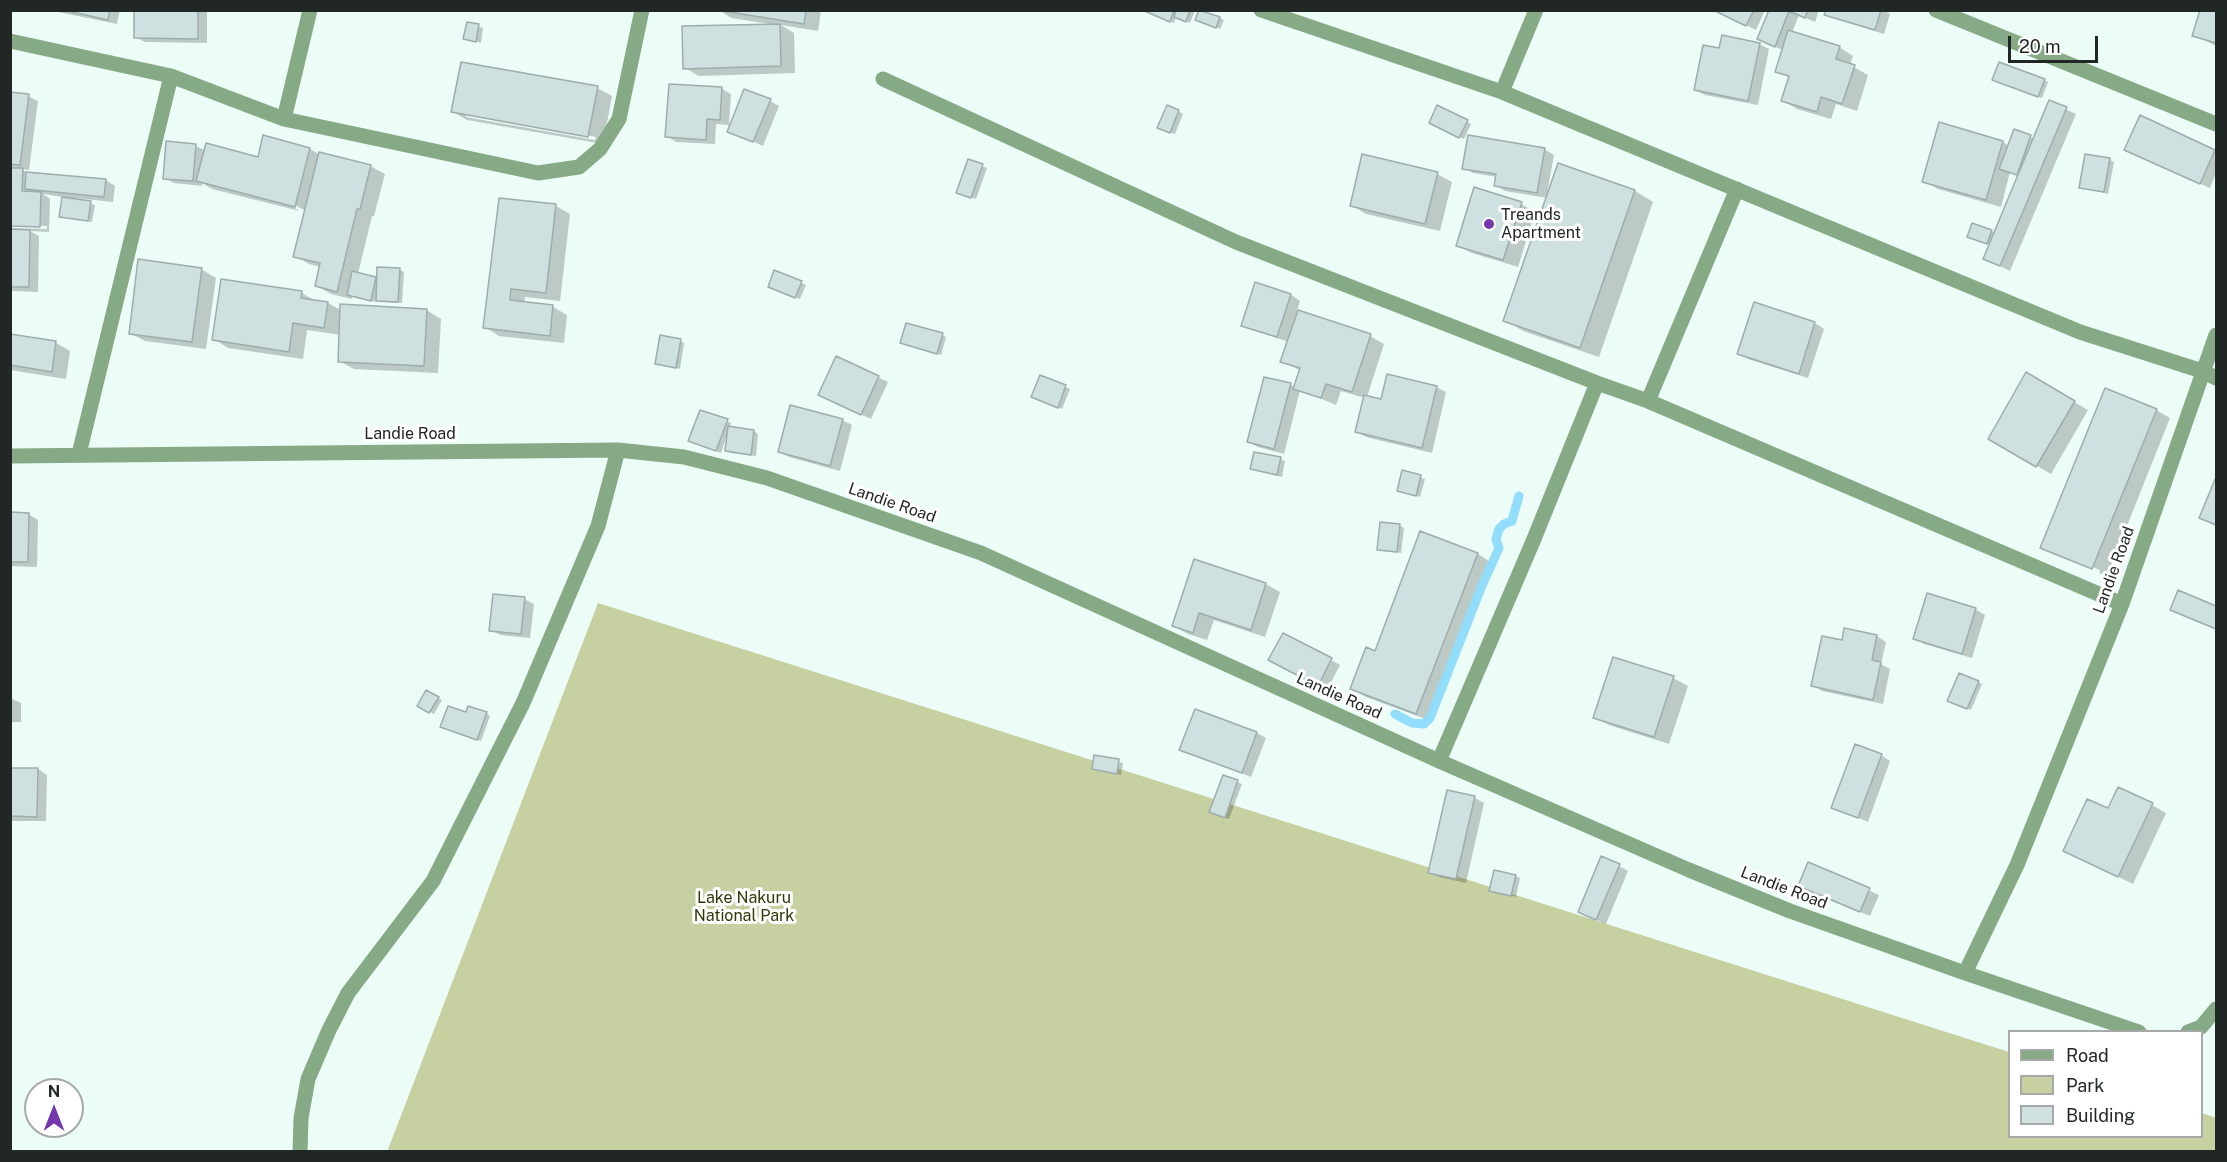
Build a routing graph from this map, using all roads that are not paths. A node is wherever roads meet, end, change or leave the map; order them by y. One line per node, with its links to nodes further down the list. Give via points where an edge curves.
1 (310, 10): 10 (street)
2 (642, 10): 10 (street, via 619,119 600,149 579,167 538,173)
3 (1262, 10): 9 (street)
4 (1536, 10): 9 (street)
5 (1936, 10): 11 (street)
6 (10, 41): 7 (street)
7 (171, 76): 10 (street); 18 (street)
8 (883, 80): 15 (street, via 1236,242)
9 (1502, 92): 12 (street)
10 (284, 119)
11 (2217, 124)
12 (1737, 189): 14 (street, via 2080,332); 16 (street)
13 (2217, 335): 14 (street, Landie Road)
14 (2210, 375): 20 (street, Landie Road)
15 (1597, 383): 16 (street); 21 (street)
16 (1648, 400): 20 (street)
17 (618, 450): 18 (street, Landie Road); 21 (street, Landie Road, via 684,457 766,478 981,553); 26 (street, via 598,526 523,703 433,881 348,993 329,1030 308,1079)
18 (80, 454): 19 (street, Landie Road)
19 (10, 456)
20 (2122, 604): 22 (street, Landie Road, via 2017,865)
21 (1438, 761): 22 (street, Landie Road, via 1790,911)
22 (1965, 973): 24 (street)
23 (2217, 1009): 25 (street)
24 (2133, 1030)
25 (2193, 1030)
26 (300, 1152)

